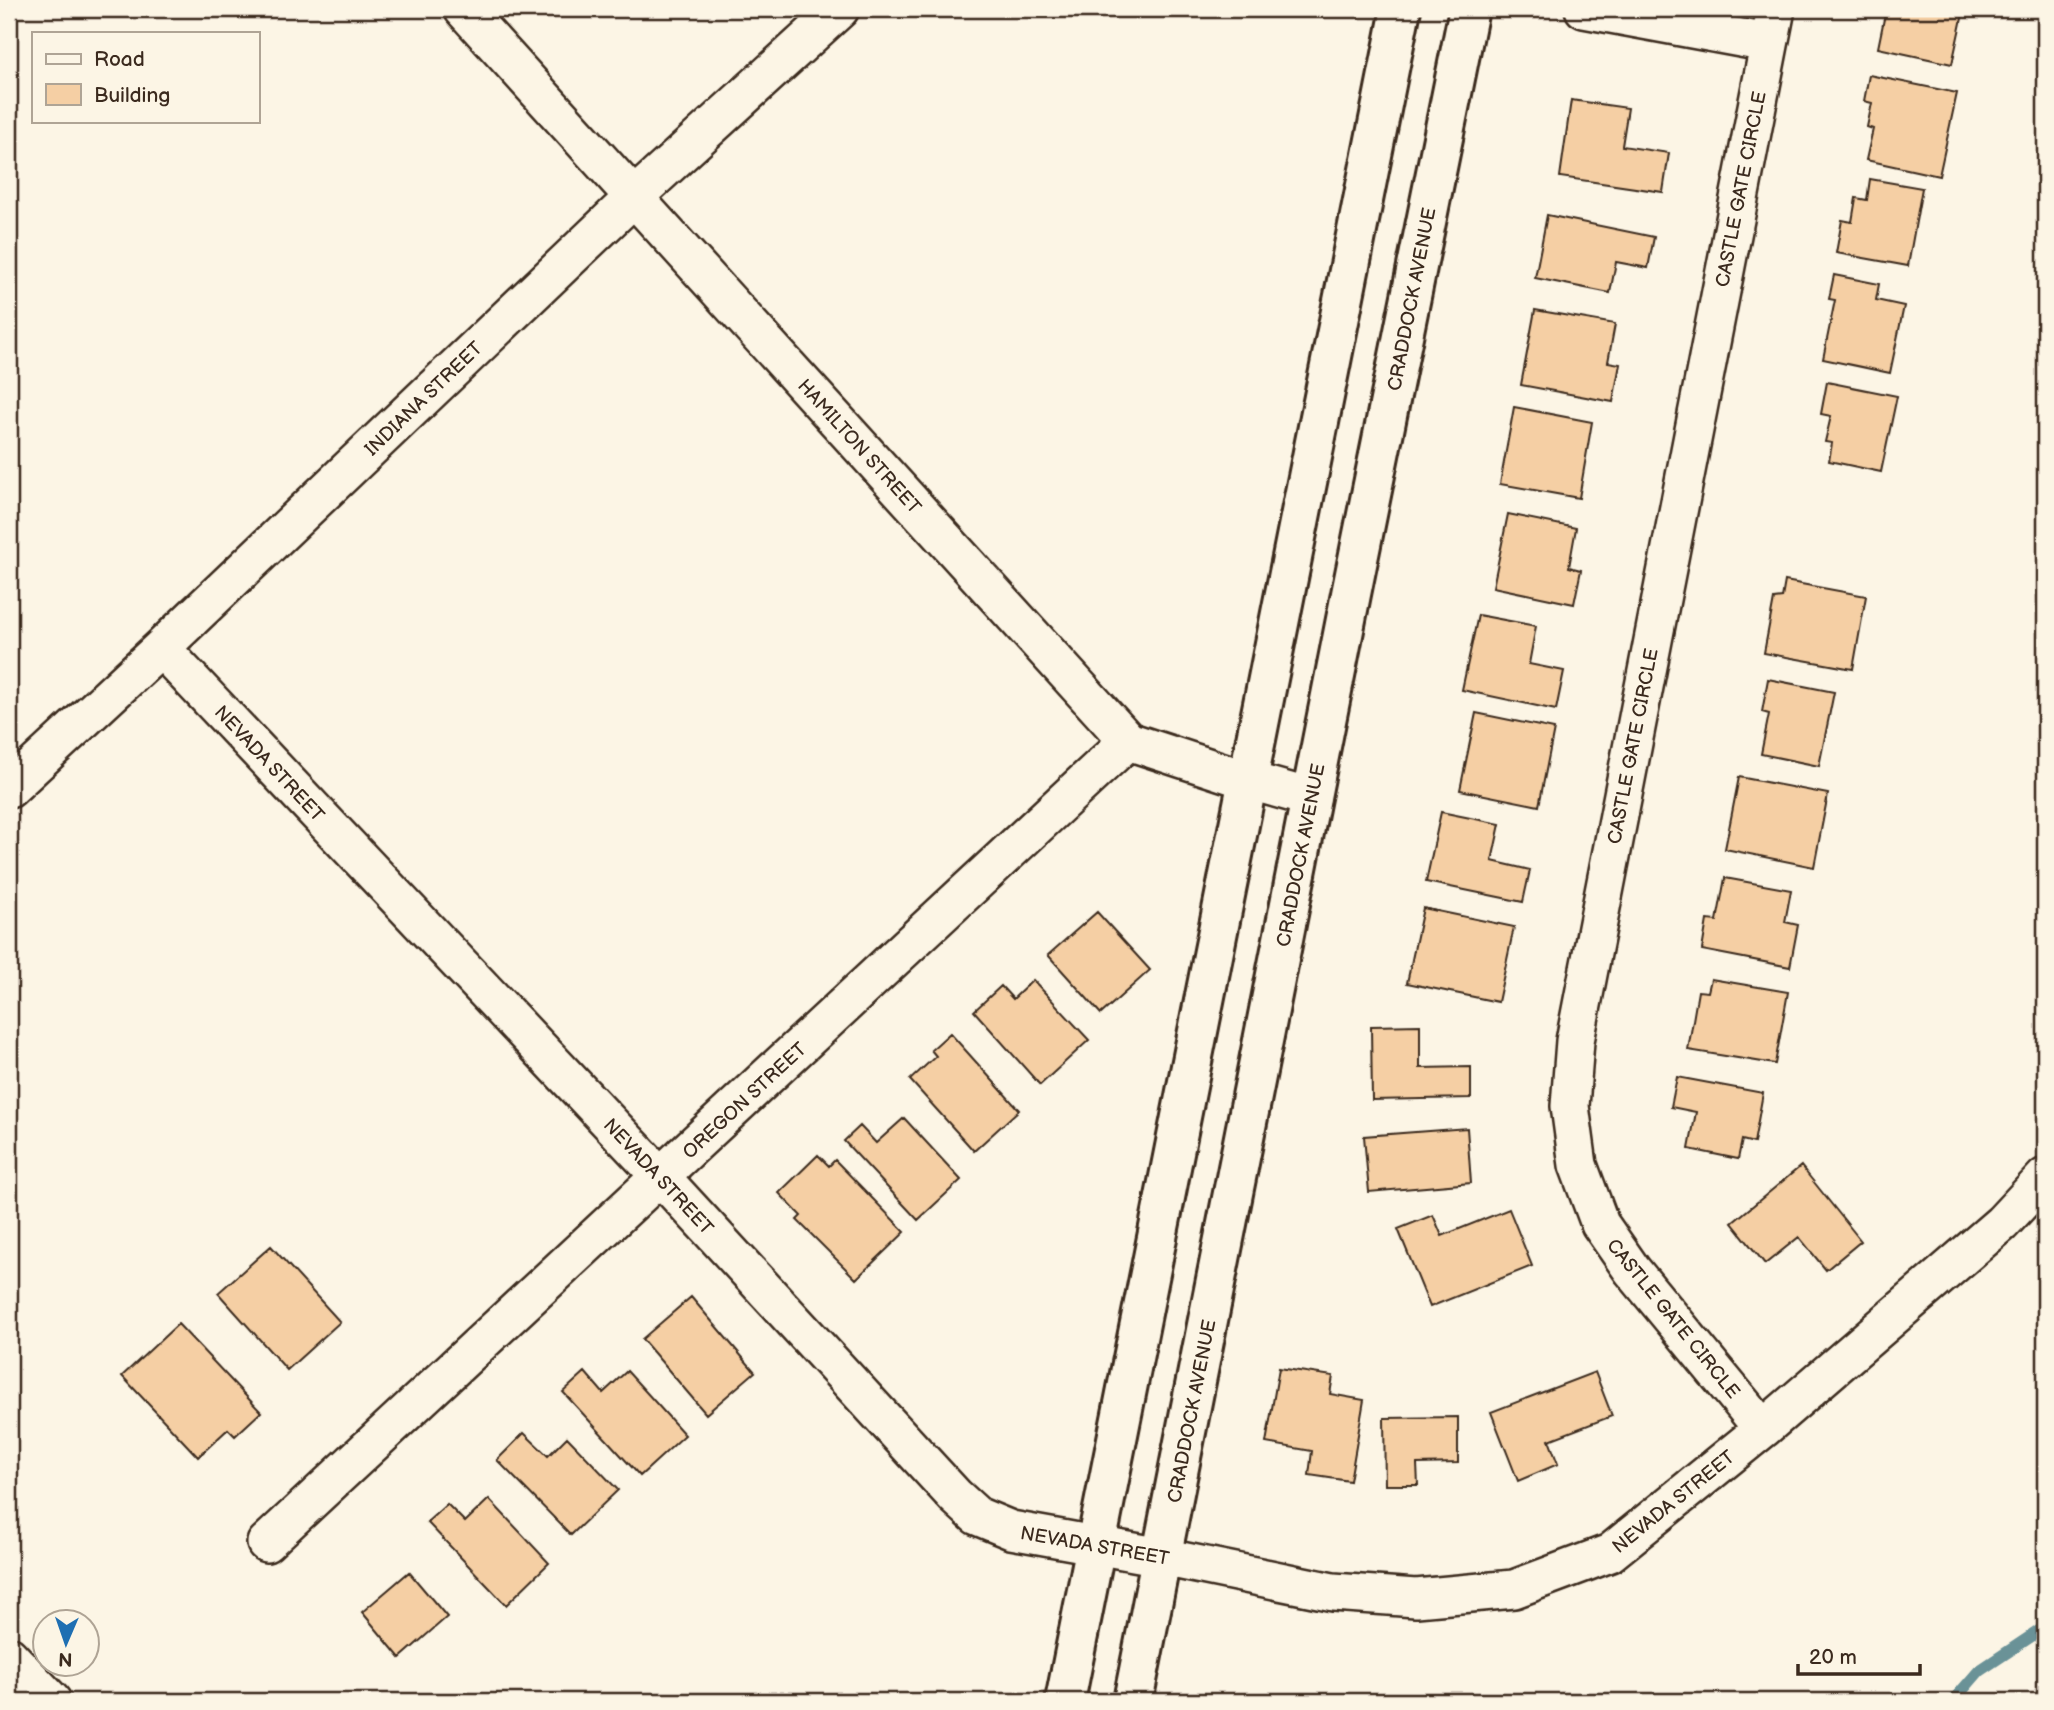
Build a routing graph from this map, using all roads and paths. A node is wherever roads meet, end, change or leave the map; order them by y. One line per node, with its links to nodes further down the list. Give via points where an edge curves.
1 (463, 9): 7 (street, HAMILTON STREET)
2 (840, 9): 7 (street, INDIANA STREET)
3 (1401, 9): 10 (street)
4 (1469, 9): 12 (street, CRADDOCK AVENUE)
5 (1584, 9): 6 (street)
6 (1772, 26): 15 (street, CASTLE GATE CIRCLE, via 1575,1041 1570,1107 1578,1166 1600,1224 1632,1270)
7 (634, 197): 8 (street, INDIANA STREET); 9 (street, HAMILTON STREET)
8 (161, 648): 11 (street, INDIANA STREET); 13 (street, NEVADA STREET)
9 (1128, 741): 10 (street, HAMILTON STREET); 13 (street, OREGON STREET)
10 (1247, 780): 12 (street, HAMILTON STREET); 17 (street)
11 (9, 789)
12 (1311, 798): 18 (street, CRADDOCK AVENUE)
13 (661, 1177): 16 (street, OREGON STREET); 17 (street, NEVADA STREET, via 977,1516 1011,1530)
14 (2045, 1177): 15 (street, NEVADA STREET, via 2002,1223)
15 (1763, 1429): 18 (street, NEVADA STREET, via 1610,1553 1514,1589 1416,1598 1333,1592)
16 (266, 1543)
17 (1096, 1545): 18 (street, NEVADA STREET); 21 (street)
18 (1162, 1557): 22 (street, CRADDOCK AVENUE)
19 (9, 1656): 20 (street)
20 (52, 1701)
21 (1065, 1701)
22 (1133, 1701)

